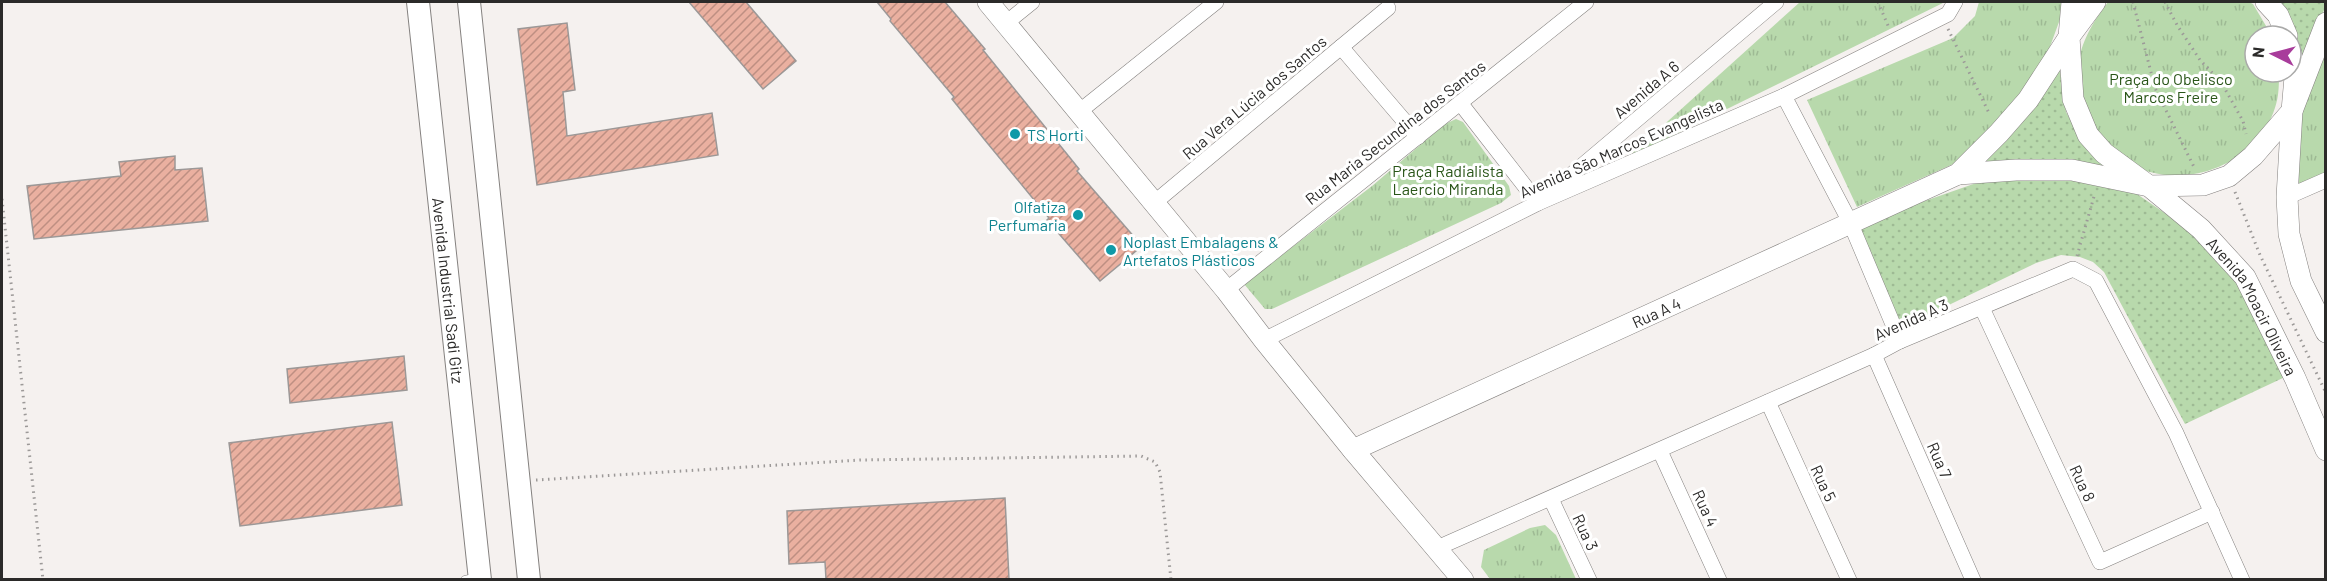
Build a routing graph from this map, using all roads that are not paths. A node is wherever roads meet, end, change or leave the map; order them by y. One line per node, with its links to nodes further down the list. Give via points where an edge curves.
1 (418, 2): 44 (main road, Avenida Industrial Sadi Gitz)
2 (469, 2): 45 (main road)
3 (988, 2): 13 (street)
4 (1032, 2): 13 (street)
5 (1216, 2): 21 (street)
6 (1586, 2): 20 (street, Rua Maria Secundina dos Santos)
7 (1776, 2): 29 (street, Avenida A 6)
8 (1955, 2): 19 (street, Avenida São Marcos Evangelista, via 1948,14)
9 (2072, 2): 16 (street)
10 (2094, 2): 16 (street, Rua A 4)
11 (2266, 2): 15 (street)
12 (1389, 4): 17 (street)
13 (1006, 23): 21 (street)
14 (2325, 23): 22 (street)
15 (2282, 24)
16 (2069, 37): 24 (street, Rua A 4, via 2028,100); 26 (street, Avenida Moacir Oliveira, via 2073,99 2088,135 2104,153)
17 (1341, 47): 23 (street, Rua Vera Lúcia dos Santos); 28 (street, Rua Vera Lúcia dos Santos)
18 (2294, 84): 22 (street)
19 (1784, 96): 29 (street, Avenida São Marcos Evangelista); 30 (street)
20 (1461, 104): 23 (street, Rua Maria Secundina dos Santos); 29 (street)
21 (1080, 111): 28 (street)
22 (2292, 111): 26 (street, via 2253,156 2229,176 2203,185); 27 (street)
23 (1418, 137): 31 (street, Rua Maria Secundina dos Santos)
24 (1958, 174): 26 (street, Rua A 4, via 2072,170); 30 (street, Rua A 4)
25 (2325, 180): 27 (street)
26 (2149, 186): 39 (street, Avenida Moacir Oliveira, via 2201,228 2245,277)
27 (2287, 196): 33 (street, via 2289,234 2301,280)
28 (1154, 203): 31 (street)
29 (1538, 203): 34 (street, Avenida São Marcos Evangelista)
30 (1850, 222): 35 (street); 38 (street, Rua A 4)
31 (1226, 290): 34 (street)
32 (1982, 308): 35 (street, Avenida A 3); 42 (street, Avenida A 3, via 2073,269 2096,281); 42 (street, Rua 8, via 2100,562)
33 (2325, 332)
34 (1264, 340): 38 (street)
35 (1900, 341): 36 (street, Avenida A 3)
36 (1874, 355): 37 (street, Avenida A 3); 50 (street, Rua 7)
37 (1768, 402): 40 (street, Avenida A 3); 49 (street, Rua 5)
38 (1353, 450): 43 (street)
39 (2325, 450)
40 (1660, 451): 41 (street, Avenida A 3); 48 (street, Rua 4)
41 (1551, 499): 43 (street, Avenida A 3); 47 (street, Rua 3)
42 (2212, 512): 51 (street)
43 (1437, 548): 46 (street)
44 (475, 579)
45 (529, 579)
46 (1463, 579)
47 (1589, 579)
48 (1719, 579)
49 (1849, 579)
50 (1973, 579)
51 (2242, 579)

